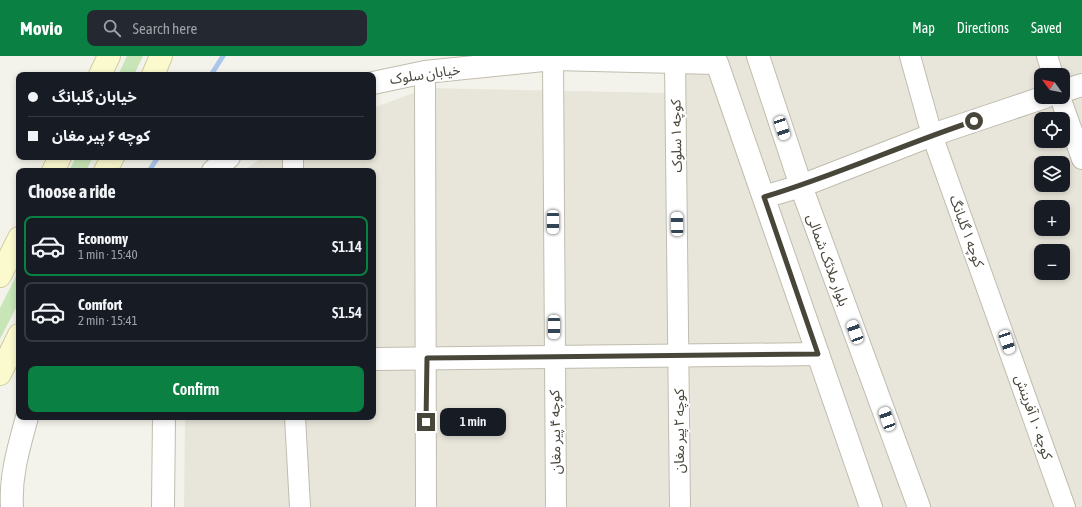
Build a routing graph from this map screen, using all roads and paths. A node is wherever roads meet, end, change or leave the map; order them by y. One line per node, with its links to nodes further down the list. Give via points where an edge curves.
1 (109, 56): 9 (main road)
2 (161, 56): 10 (main road)
3 (758, 56): 21 (street, بلوار ملائک شمالی)
4 (910, 56): 17 (street, کوچه ۱ گلبانگ)
5 (1047, 56): 8 (street)
6 (553, 60): 7 (street, خیابان سلوک); 11 (street, خیابان سلوک); 29 (street, کوچه ۴ پیر مغان)
7 (675, 62): 22 (street, خیابان سلوک, via 717,63); 28 (street, کوچه ۱ سلوک)
8 (1051, 68)
9 (101, 72)
10 (154, 72)
11 (425, 72): 12 (street, خیابان سلوک); 30 (street)
12 (376, 82)
13 (1082, 85): 14 (street)
14 (1070, 89)
15 (1034, 101): 17 (street)
16 (1062, 104): 18 (street)
17 (932, 135): 21 (street); 25 (street, کوچه ۱ گلبانگ)
18 (1082, 159)
19 (226, 160): 20 (street)
20 (217, 168)
21 (801, 186): 22 (street); 43 (street, بلوار ملائک شمالی)
22 (764, 197): 27 (street)
23 (16, 244): 24 (main road)
24 (0, 276)
25 (1002, 327): 44 (street, کوچه ۱۰ آفرینش)
26 (16, 341): 32 (main road)
27 (818, 354): 28 (street); 42 (street)
28 (679, 356): 29 (street); 41 (street, کوچه ۲ پیر مغان)
29 (554, 357): 30 (street); 40 (street, کوچه ۴ پیر مغان)
30 (427, 358): 31 (street); 36 (street)
31 (376, 359)
32 (0, 374)
33 (26, 420): 38 (street, via 16,456 11,488)
34 (164, 420): 39 (street)
35 (295, 420): 37 (street)
36 (426, 504)
37 (300, 505)
38 (12, 507)
39 (164, 507)
40 (556, 507)
41 (680, 507)
42 (871, 507)
43 (919, 507)
44 (1065, 507)

